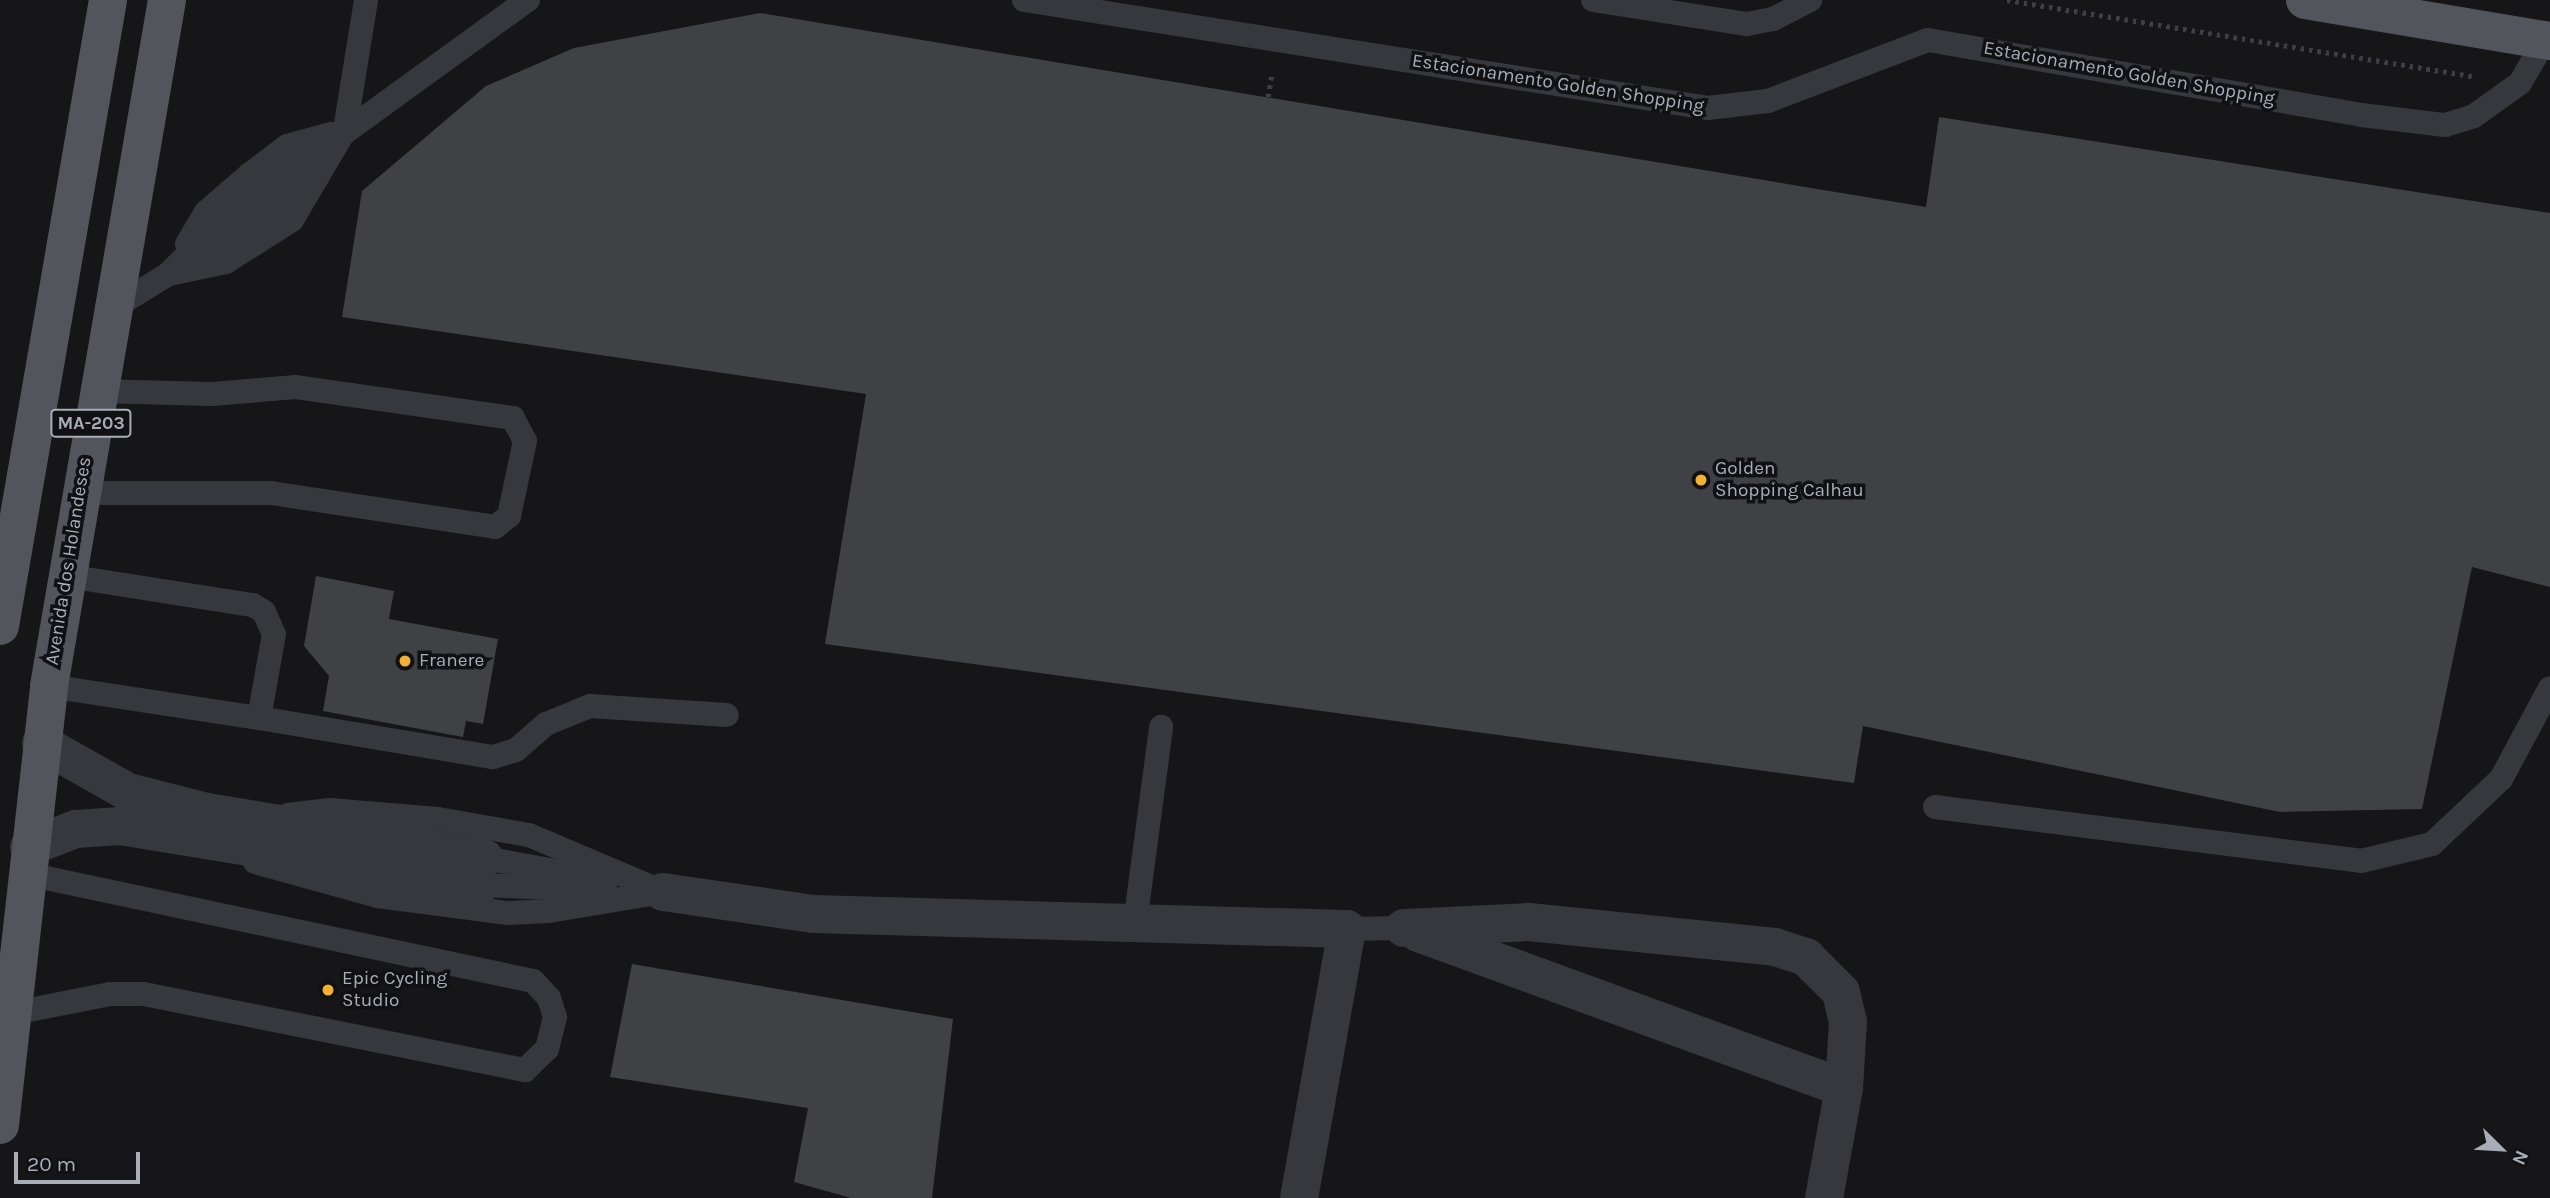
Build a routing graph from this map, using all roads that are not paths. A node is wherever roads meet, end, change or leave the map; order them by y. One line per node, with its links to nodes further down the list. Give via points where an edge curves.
1 (108, 0): 16 (main road, MA-203)
2 (167, 0): 12 (main road, Avenida dos Holandeses / MA-203)
3 (366, 0): 10 (lane)
4 (528, 0): 10 (lane)
5 (1024, 0): 9 (lane, Estacionamento Golden Shopping, via 1708,108 1768,101 1928,40 2445,125 2474,116 2520,83)
6 (1593, 0): 7 (lane, via 1747,24 1773,19)
7 (1810, 0)
8 (2305, 0): 9 (main road)
9 (2547, 41)
10 (345, 130): 11 (lane, via 284,203); 11 (lane, via 287,146 250,174 206,212)
11 (168, 274): 12 (lane)
12 (110, 310): 13 (main road, Avenida dos Holandeses / MA-203)
13 (96, 391): 14 (main road, Avenida dos Holandeses / MA-203); 14 (lane, via 212,394 296,387 513,418 525,441 509,516 495,527 271,493)
14 (80, 492): 15 (main road, Avenida dos Holandeses / MA-203)
15 (67, 576): 17 (main road, Avenida dos Holandeses / MA-203); 20 (lane, via 253,605 264,612 274,634)
16 (0, 626)
17 (49, 685): 20 (lane); 22 (main road, Avenida dos Holandeses / MA-203)
18 (2550, 688): 23 (lane, via 2501,779 2432,844 2361,860)
19 (727, 715): 20 (lane, via 590,706 546,724 516,750 493,757)
20 (259, 718)
21 (1161, 727): 29 (lane)
22 (41, 743): 24 (street, via 128,792); 26 (main road, Avenida dos Holandeses / MA-203)
23 (1935, 807)
24 (255, 819): 27 (street); 28 (lane, via 330,810 490,828 555,845)
25 (197, 841): 26 (street, via 120,826 76,829); 27 (street); 28 (lane, via 332,886 508,913 549,911)
26 (28, 861): 32 (main road, Avenida dos Holandeses / MA-203); 32 (lane, via 533,981 550,998 555,1017 547,1049 525,1070 144,994 110,994)
27 (482, 871): 28 (lane)
28 (663, 892): 29 (street, via 813,914)
29 (1135, 923): 31 (street)
30 (1404, 928): 31 (lane); 33 (street); 33 (street, via 1529,922 1792,951 1819,967 1840,992 1847,1009)
31 (1347, 929): 35 (street)
32 (13, 1013): 34 (main road, Avenida dos Holandeses / MA-203)
33 (1844, 1088): 36 (street)
34 (0, 1125)
35 (1298, 1198)
36 (1824, 1198)

